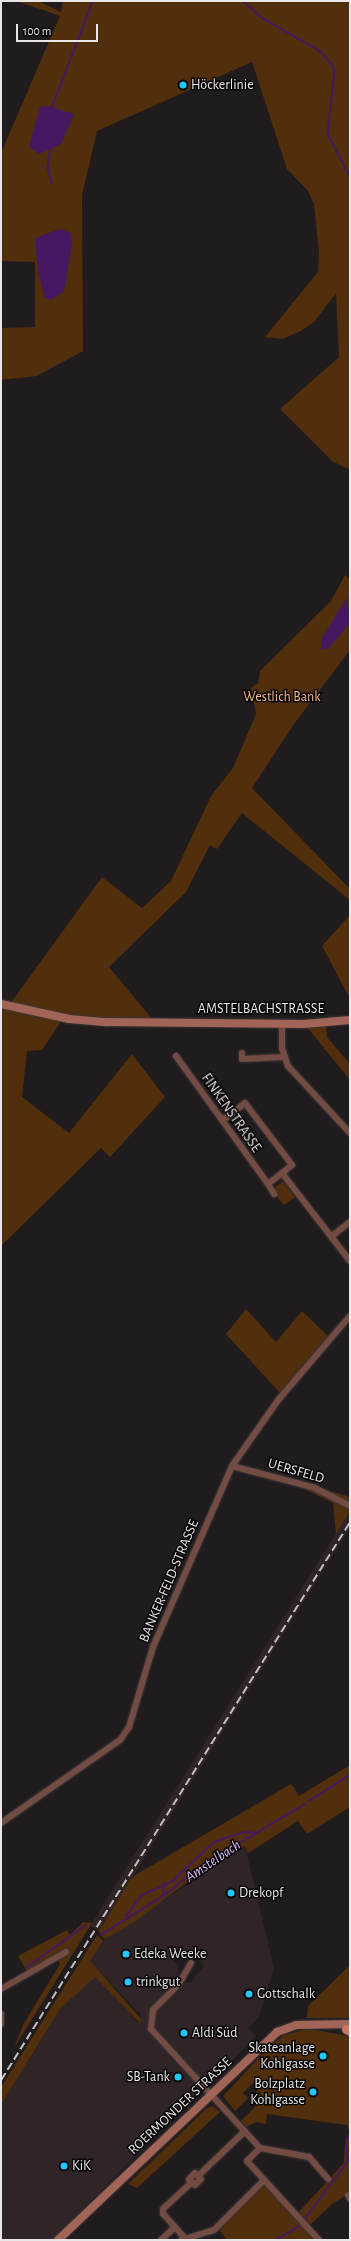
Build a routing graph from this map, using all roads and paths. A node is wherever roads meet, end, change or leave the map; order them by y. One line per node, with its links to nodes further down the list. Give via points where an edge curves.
1 (1, 1004): 3 (main road, AMSTELBACHSTRASSE, via 69,1019)
2 (350, 1020): 3 (main road, AMSTELBACHSTRASSE)
3 (282, 1024): 6 (street)
4 (242, 1052): 6 (street, via 242,1059)
5 (176, 1056): 7 (street, FINKENSTRASSE)
6 (284, 1057): 8 (street, via 318,1102)
7 (224, 1119): 9 (street, via 245,1103 292,1165); 10 (street, FINKENSTRASSE, via 221,1122)
8 (350, 1133)
9 (282, 1173): 10 (street); 13 (street)
10 (268, 1184): 11 (street, FINKENSTRASSE)
11 (274, 1194)
12 (350, 1222): 13 (street)
13 (332, 1236): 14 (street)
14 (350, 1261)
15 (350, 1316): 16 (street, BANKER-FELD-STRASSE, via 279,1399)
16 (232, 1466): 17 (street, UERSFELD, via 316,1488); 18 (street, BANKER-FELD-STRASSE, via 156,1641 129,1727 120,1740)
17 (350, 1506)
18 (1, 1823)
19 (66, 1952): 21 (street)
20 (191, 1963): 25 (street, via 179,1984 152,2010 149,2024 153,2032)
21 (1, 1989)
22 (1, 2014): 23 (street)
23 (1, 2024)
24 (349, 2027): 25 (main road, ROERMONDER STRASSE, via 286,2027)
25 (212, 2094): 26 (street); 32 (main road, ROERMONDER STRASSE)
26 (245, 2131): 27 (street); 30 (street, via 198,2176 195,2173 189,2179 192,2182 163,2209 163,2214)
27 (260, 2148): 28 (street, via 309,2157); 29 (street, via 247,2161)
28 (328, 2179)
29 (264, 2180): 31 (street, via 214,2230); 34 (street)
30 (175, 2227): 31 (street); 33 (street)
31 (183, 2238)
32 (58, 2240)
33 (161, 2240)
34 (320, 2240)

